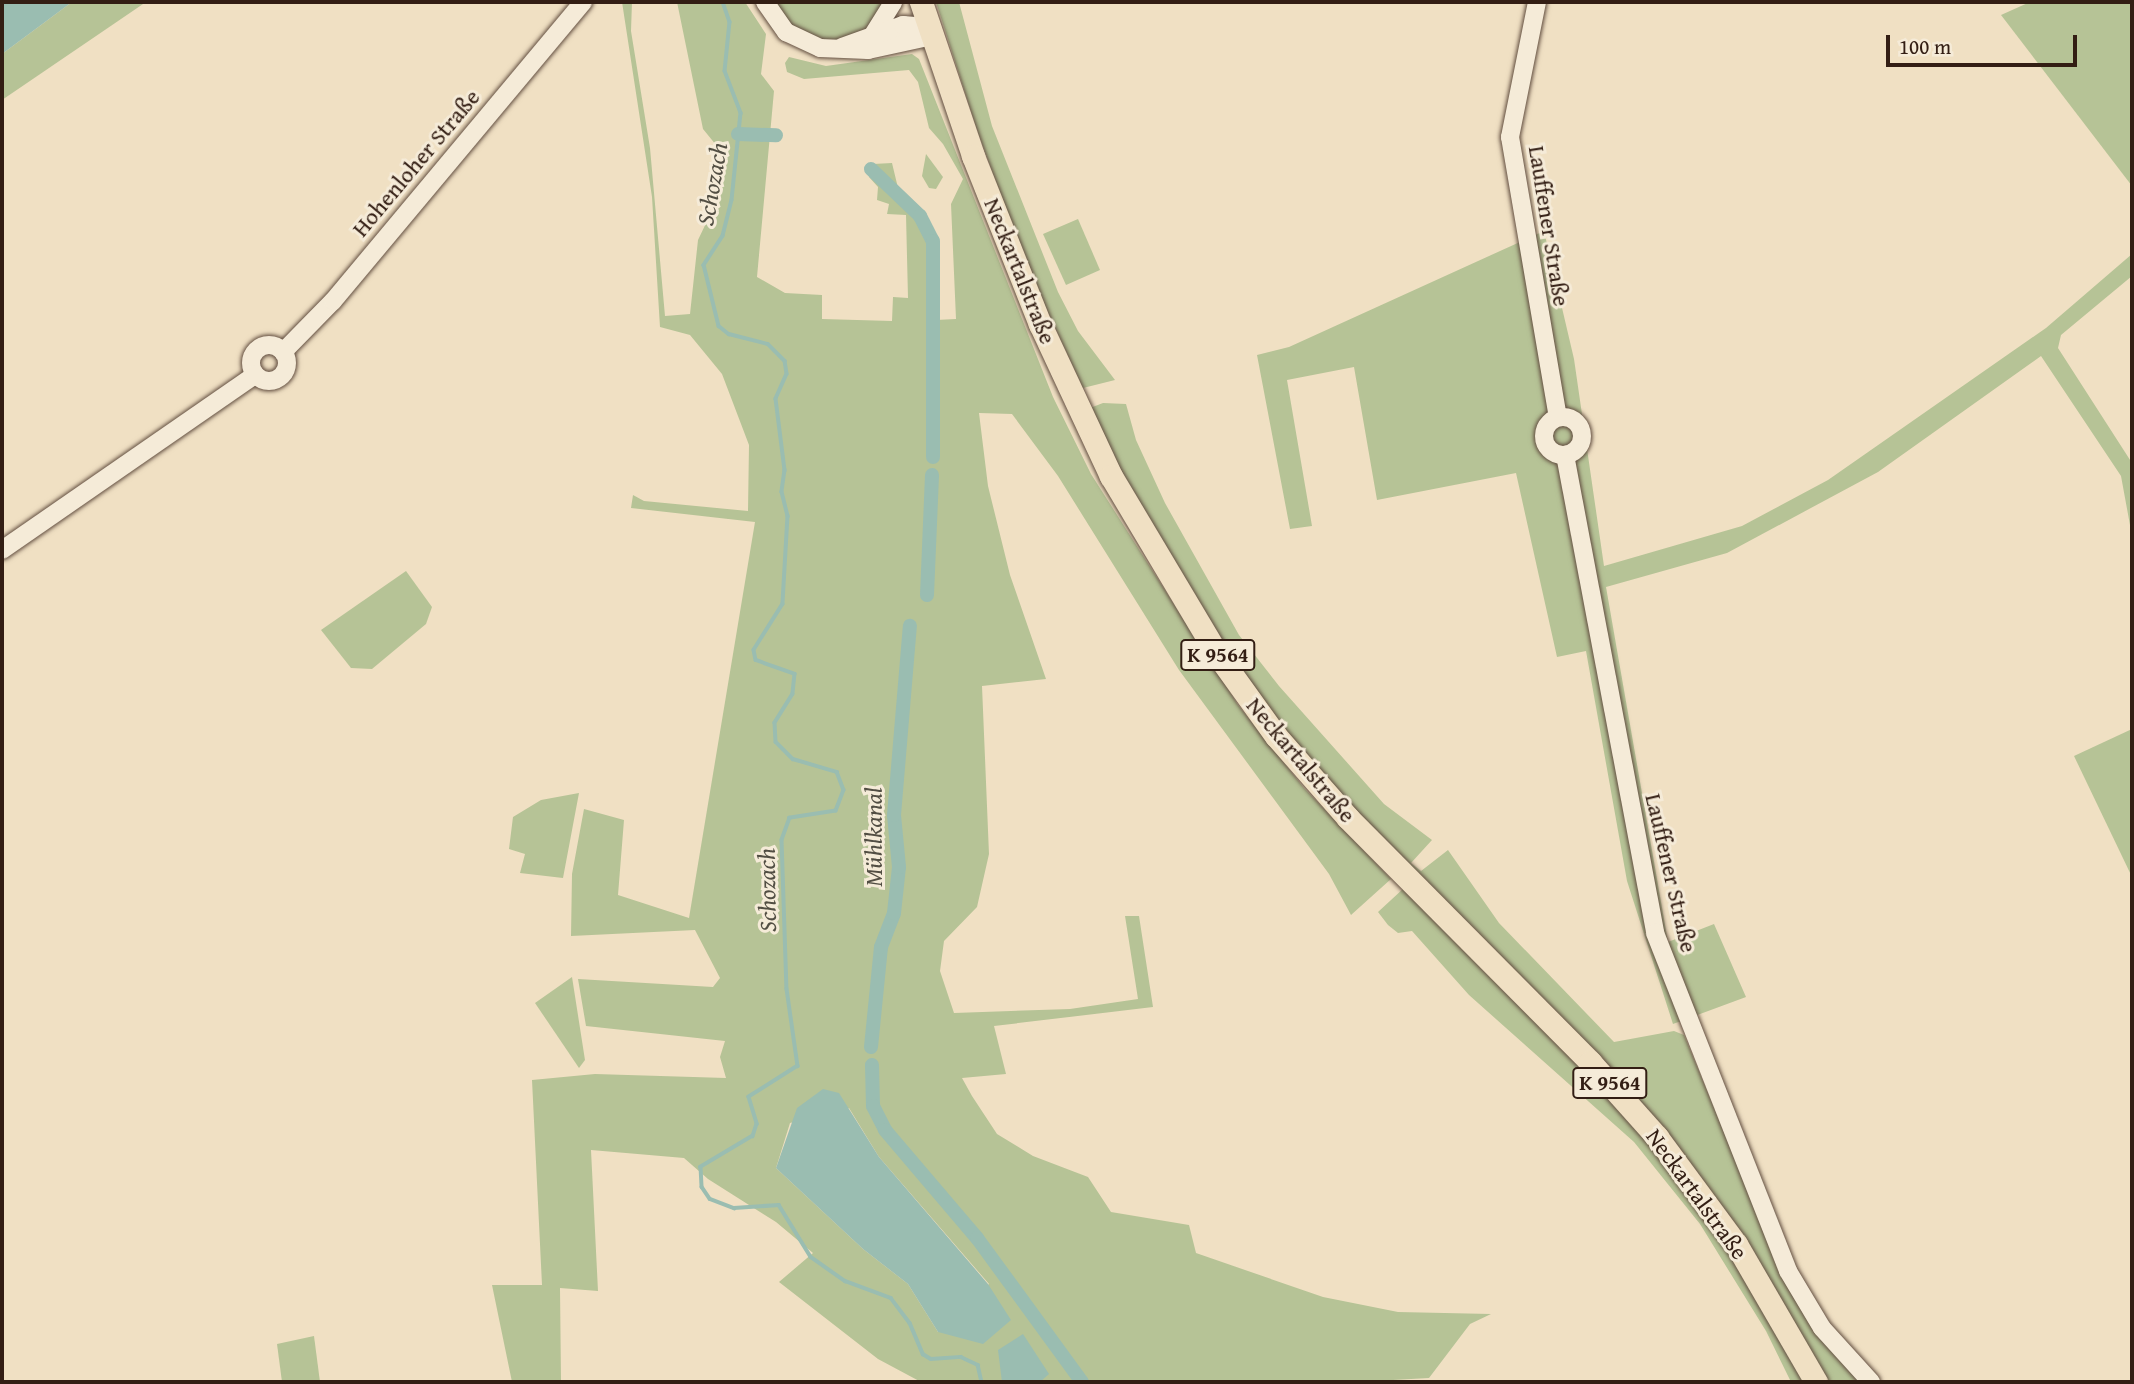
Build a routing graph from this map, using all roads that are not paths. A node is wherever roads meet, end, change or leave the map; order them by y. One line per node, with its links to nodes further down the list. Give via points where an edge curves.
1 (583, 2): 9 (street, Hohenloher Straße, via 333,301)
2 (893, 2): 6 (street)
3 (921, 2): 7 (main road, Neckartalstraße / K 9564)
4 (1537, 2): 11 (street, Lauffener Straße, via 1510,137)
5 (767, 4): 8 (street, via 793,38)
6 (874, 33): 7 (street, via 911,25); 8 (street)
7 (932, 36): 8 (street, via 867,50); 14 (main road, Neckartalstraße / K 9564, via 1007,243 1078,406 1152,549 1217,654 1276,736 1348,818 1640,1118 1736,1244)
8 (839, 49)
9 (283, 352): 10 (street, Hohenloher Straße, via 287,366 279,378 262,380); 10 (street, via 266,345 258,349 251,361)
10 (255, 375): 13 (street, Hohenloher Straße)
11 (1558, 417): 12 (street, via 1546,425 1544,440 1551,452); 12 (street, via 1574,419 1583,433 1579,448)
12 (1566, 455): 15 (street, Lauffener Straße, via 1655,933 1788,1271 1822,1328)
13 (2, 550)
14 (1816, 1382)
15 (1871, 1382)

